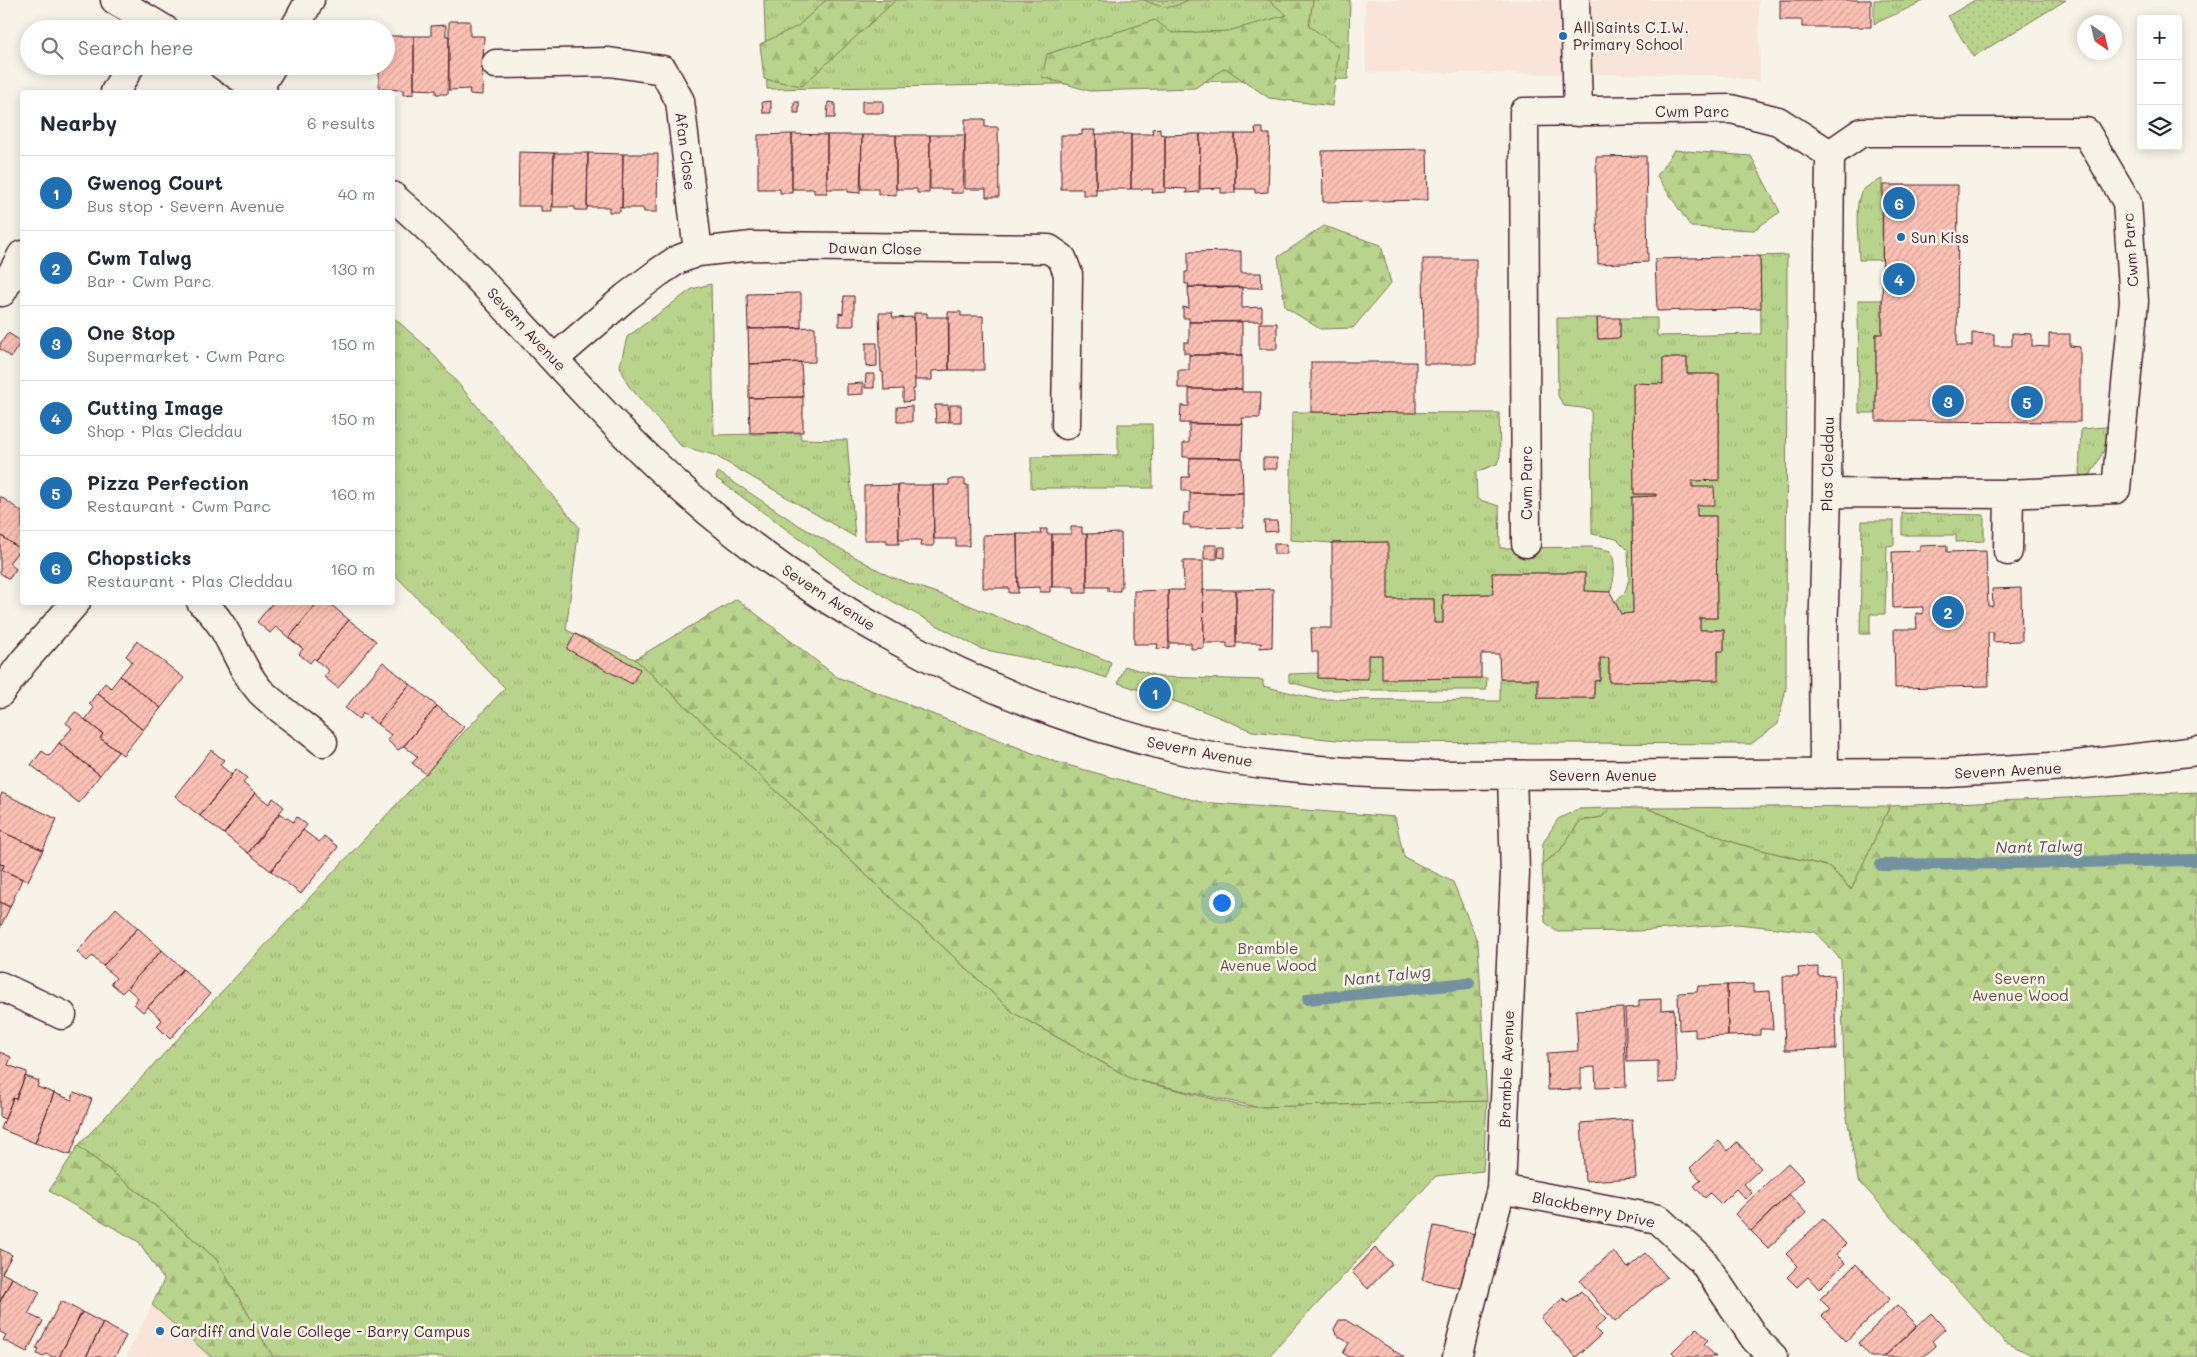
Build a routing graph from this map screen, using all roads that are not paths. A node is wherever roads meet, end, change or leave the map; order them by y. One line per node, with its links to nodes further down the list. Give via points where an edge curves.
1 (115, 0): 4 (street)
2 (310, 0): 5 (street)
3 (1575, 0): 13 (street)
4 (147, 20)
5 (299, 20)
6 (496, 64): 16 (street, Afan Close, via 609,62 663,70 680,102)
7 (124, 75): 10 (street)
8 (236, 75): 11 (street)
9 (268, 75): 12 (street)
10 (115, 90)
11 (259, 90)
12 (260, 90)
13 (1578, 112): 14 (street, Cwm Parc, via 1731,109 1778,121); 23 (street, Cwm Parc, via 1524,112)
14 (1830, 154): 21 (street, Plas Cleddau); 22 (street, Cwm Parc, via 1862,132 2086,132 2127,202 2134,301 2116,489)
15 (395, 199): 19 (street, Severn Avenue, via 488,286)
16 (698, 252): 19 (street, Dawan Close, via 659,272); 20 (street, Dawan Close, via 752,246 1049,250 1062,258 1068,274)
17 (20, 258): 18 (street)
18 (2, 292)
19 (554, 359): 31 (street, Severn Avenue, via 658,467 748,543 837,604 891,636 995,688 1121,734 1181,749 1263,763 1348,773)
20 (1066, 425)
21 (1827, 493): 22 (street); 30 (street, Plas Cleddau)
22 (2009, 494): 24 (street)
23 (1526, 543)
24 (2008, 552)
25 (73, 605): 27 (street)
26 (204, 605): 28 (street, via 228,633 242,666 261,691)
27 (0, 693)
28 (323, 742)
29 (2197, 751): 30 (street, Severn Avenue, via 2000,771)
30 (1824, 774): 31 (street, Severn Avenue)
31 (1512, 775): 34 (street, Bramble Avenue, via 1514,873)
32 (0, 986): 33 (street)
33 (62, 1014)
34 (1501, 1189): 35 (street, Bramble Avenue); 36 (street, Blackberry Drive, via 1658,1219 1702,1260 1755,1339)
35 (1457, 1357)
36 (1773, 1357)

